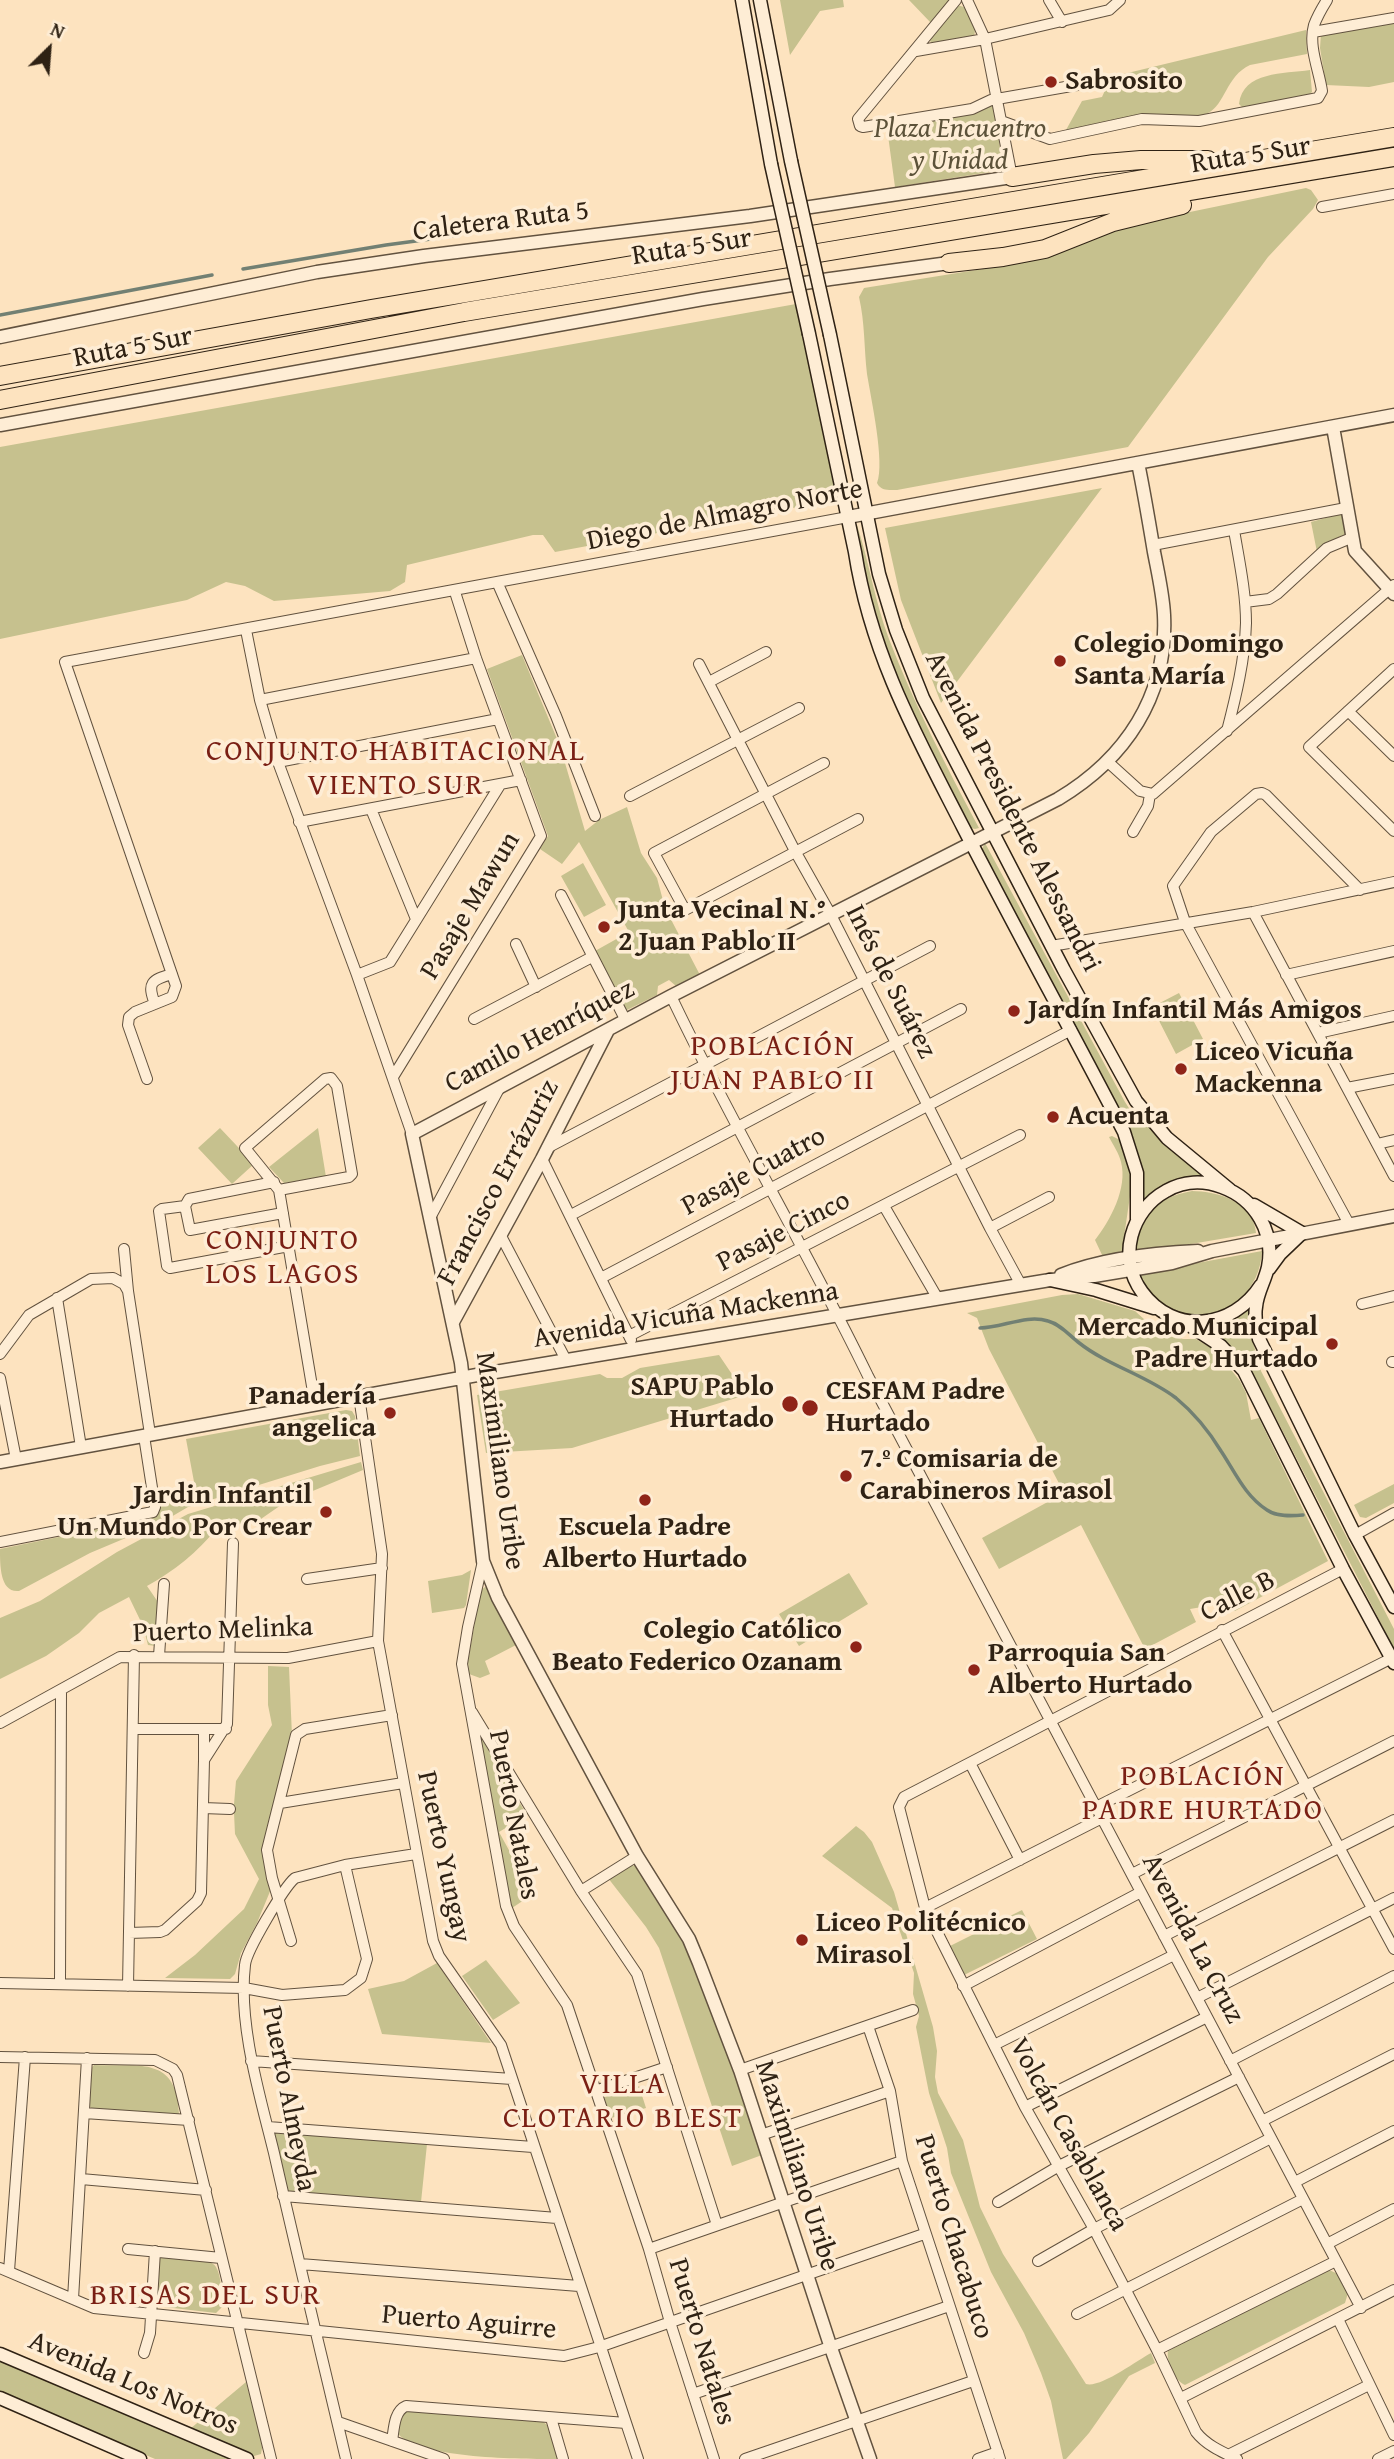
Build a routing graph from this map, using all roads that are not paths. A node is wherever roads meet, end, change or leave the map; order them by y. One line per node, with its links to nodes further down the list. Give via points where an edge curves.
1 (956, 0): 12 (street)
2 (967, 0): 11 (street)
3 (1049, 0): 9 (street)
4 (1327, 0): 10 (street)
5 (760, 1): 7 (street); 32 (street, Avenida Presidente Alessandri, bridge)
6 (1117, 1): 9 (street, via 1109,10)
7 (743, 2): 33 (street, Avenida Presidente Alessandri, bridge, via 771,164)
8 (1394, 18): 10 (street)
9 (1062, 22): 11 (street)
10 (1313, 32): 15 (street, via 1322,91 1318,98 1199,121 1142,119 1050,139)
11 (985, 39): 12 (street); 14 (street)
12 (916, 51): 14 (street, via 858,119 863,127 972,109)
13 (1077, 85): 14 (street)
14 (997, 99): 15 (street)
15 (1001, 121): 20 (street)
16 (1394, 137): 17 (highway, Ruta 5 Sur)
17 (1348, 146): 20 (highway, via 1198,161 1094,163); 25 (highway, Ruta 5 Sur, via 371,309)
18 (1394, 157): 19 (highway, Ruta 5 Sur)
19 (1317, 172): 23 (highway, via 1113,222 1045,248); 26 (highway, Ruta 5 Sur, via 464,312)
20 (1012, 177): 24 (street, Caletera Ruta 5, via 317,272)
21 (1394, 194): 22 (street)
22 (1322, 207)
23 (949, 263): 28 (street, via 690,301)
24 (0, 337)
25 (0, 376)
26 (0, 400)
27 (1394, 415): 29 (street, Diego de Almagro Norte)
28 (0, 425)
29 (1333, 427): 30 (street, Diego de Almagro Norte); 31 (street)
30 (1138, 463): 32 (street, Diego de Almagro Norte); 36 (street, Camilo Henríquez)
31 (1346, 508): 34 (street); 35 (street)
32 (866, 514): 33 (street, Diego de Almagro Norte); 67 (street, Avenida Presidente Alessandri, via 887,602 909,664)
33 (848, 517): 37 (street, Diego de Almagro Norte); 69 (street, Avenida Presidente Alessandri, via 860,587 882,659)
34 (1234, 530): 36 (street); 40 (street)
35 (1352, 538): 38 (street, via 1356,556); 40 (street, via 1327,548 1277,594)
36 (1153, 545): 55 (street, Camilo Henríquez, via 1164,615 1160,663 1138,723)
37 (498, 584): 39 (street, Diego de Almagro Norte); 63 (street)
38 (1392, 590): 51 (street)
39 (455, 592): 41 (street, Diego de Almagro Norte); 43 (street, Pasaje Mawun)
40 (1245, 602): 51 (street, via 1244,648)
41 (246, 630): 47 (street, Maximiliano Uribe); 83 (street, Diego de Almagro Norte, via 65,662)
42 (766, 652): 46 (street)
43 (476, 658): 47 (street); 50 (street, Pasaje Mawun)
44 (699, 664): 46 (street, Inés de Suárez)
45 (1392, 674): 49 (street)
46 (709, 682): 52 (street, Inés de Suárez)
47 (260, 700): 54 (street, Maximiliano Uribe)
48 (799, 708): 52 (street)
49 (1348, 711): 53 (street); 66 (street, via 1309,747)
50 (498, 719): 54 (street); 57 (street, Pasaje Mawun)
51 (1227, 731): 60 (street)
52 (738, 739): 59 (street, Inés de Suárez); 61 (street)
53 (1394, 756)
54 (278, 762): 65 (street, Maximiliano Uribe)
55 (1108, 762): 60 (street, via 1140,791); 67 (street, Camilo Henríquez, via 1074,789)
56 (824, 763): 59 (street)
57 (521, 780): 58 (street); 99 (street, Pasaje Mawun, via 541,831 540,841)
58 (500, 785): 62 (street); 76 (street)
59 (765, 792): 70 (street, Inés de Suárez); 70 (street, via 654,853 685,910)
60 (1150, 794): 68 (street)
61 (630, 796)
62 (371, 809): 65 (street); 76 (street)
63 (596, 816)
64 (858, 819): 70 (street)
65 (299, 822): 84 (street, Maximiliano Uribe)
66 (1394, 831)
67 (992, 832): 69 (street, Camilo Henríquez); 80 (street, Avenida Presidente Alessandri)
68 (1133, 832)
69 (971, 842): 75 (street, Camilo Henríquez); 95 (street, Avenida Presidente Alessandri)
70 (795, 851): 75 (street, Inés de Suárez)
71 (1394, 882): 72 (street)
72 (1360, 890): 74 (street); 77 (street, via 1266,795 1256,794 1211,832 1174,883)
73 (561, 895): 82 (street)
74 (1253, 912): 77 (street); 85 (street)
75 (831, 915): 86 (street, Inés de Suárez); 88 (street, Camilo Henríquez)
76 (416, 919): 84 (street, via 390,962)
77 (1185, 922): 80 (street); 125 (street)
78 (516, 944): 87 (street)
79 (930, 946): 86 (street)
80 (1051, 946): 115 (street, Avenida Presidente Alessandri, via 1140,1107 1175,1145)
81 (1394, 951): 85 (street)
82 (592, 957): 87 (street); 93 (street)
83 (172, 974): 89 (street, via 175,994); 89 (street, via 151,985)
84 (357, 975): 99 (street, Maximiliano Uribe)
85 (1286, 975): 96 (street)
86 (864, 982): 97 (street, Inés de Suárez); 98 (street)
87 (536, 987): 92 (street)
88 (671, 996): 93 (street, Camilo Henríquez); 98 (street, Avenida La Cruz)
89 (155, 1004): 100 (street, via 132,1013 128,1020)
90 (961, 1009): 97 (street)
91 (1394, 1016): 96 (street)
92 (474, 1019)
93 (625, 1019): 94 (street, Camilo Henríquez)
94 (608, 1030): 102 (street, Camilo Henríquez); 110 (street, Francisco Errázuriz)
95 (1071, 1030): 104 (street, Pasaje Cuatro); 124 (street, Avenida Presidente Alessandri, via 1133,1153)
96 (1318, 1033): 103 (street)
97 (896, 1044): 104 (street, Inés de Suárez); 105 (street)
98 (704, 1065): 105 (street, Avenida La Cruz); 110 (street)
99 (393, 1077): 106 (street, Maximiliano Uribe)
100 (147, 1079)
101 (1394, 1079): 103 (street)
102 (500, 1086): 106 (street, Camilo Henríquez); 123 (street)
103 (1347, 1088): 109 (street)
104 (928, 1107): 111 (street, Inés de Suárez); 114 (street, Pasaje Cuatro)
105 (737, 1127): 114 (street, Avenida La Cruz); 121 (street)
106 (412, 1134): 123 (street, Maximiliano Uribe)
107 (1020, 1135): 111 (street, Pasaje Cinco)
108 (1394, 1140): 109 (street)
109 (1377, 1144): 112 (street)
110 (544, 1154): 121 (street); 128 (street, Francisco Errázuriz)
111 (960, 1167): 119 (street, Pasaje Cinco); 126 (street, Inés de Suárez)
112 (1394, 1176)
113 (277, 1186): 113 (street, via 352,1174 334,1080 329,1078 245,1148); 118 (street, via 189,1199); 120 (street)
114 (771, 1189): 131 (street, Avenida La Cruz); 134 (street, Pasaje Cuatro)
115 (1230, 1190): 117 (street, Avenida Presidente Alessandri); 124 (street, Avenida Presidente Alessandri, via 1212,1183 1183,1184 1156,1196)
116 (1049, 1197): 126 (street)
117 (1245, 1199): 127 (street); 129 (street, Avenida Presidente Alessandri, via 1258,1214)
118 (185, 1206): 120 (street, via 190,1230); 130 (street, via 159,1211 170,1268)
119 (884, 1206): 131 (street, Pasaje Cinco); 141 (street)
120 (283, 1213): 130 (street)
121 (571, 1215): 134 (street)
122 (1394, 1216): 125 (street, Avenida Vicuña Mackenna)
123 (430, 1218): 146 (street, Maximiliano Uribe)
124 (1137, 1219): 133 (street, Avenida Presidente Alessandri, via 1130,1239)
125 (1349, 1224): 127 (street, Avenida Vicuña Mackenna)
126 (990, 1228): 137 (street, Inés de Suárez)
127 (1302, 1233): 129 (street, Avenida Vicuña Mackenna); 136 (street, via 1280,1254)
128 (501, 1236): 146 (street, Francisco Errázuriz); 150 (street)
129 (1268, 1239): 133 (street, Avenida Vicuña Mackenna, via 1212,1251 1164,1253); 136 (street, Avenida Presidente Alessandri)
130 (289, 1247): 154 (street)
131 (803, 1248): 144 (street, Avenida La Cruz); 147 (street, Pasaje Cinco)
132 (124, 1249): 138 (street)
133 (1131, 1264): 135 (street, Avenida Vicuña Mackenna, via 1094,1276); 143 (street, via 1141,1291)
134 (601, 1278): 147 (street)
135 (1050, 1280): 137 (street, Avenida Vicuña Mackenna); 143 (street)
136 (1264, 1280): 145 (street, via 1249,1302 1231,1314 1200,1322); 160 (street, Avenida Presidente Alessandri, via 1255,1311 1261,1346)
137 (1021, 1285): 141 (street, Avenida Vicuña Mackenna)
138 (128, 1291): 140 (street, via 113,1278 99,1278); 155 (street)
139 (1394, 1296): 142 (street)
140 (57, 1298): 149 (street, via 25,1319); 156 (street)
141 (938, 1299): 144 (street, Avenida Vicuña Mackenna)
142 (1362, 1304)
143 (1161, 1311): 145 (street)
144 (839, 1316): 148 (street, Avenida Vicuña Mackenna); 179 (street, Avenida La Cruz)
145 (1180, 1319): 165 (street, via 1221,1346 1244,1371)
146 (453, 1322): 151 (street, Maximiliano Uribe)
147 (629, 1336): 148 (street)
148 (635, 1349): 150 (street, Avenida Vicuña Mackenna)
149 (0, 1354)
150 (566, 1360): 151 (street, Avenida Vicuña Mackenna)
151 (464, 1377): 153 (street, Avenida Vicuña Mackenna); 163 (street, Maximiliano Uribe)
152 (0, 1378): 157 (street)
153 (359, 1396): 154 (street, Avenida Vicuña Mackenna); 164 (street, Puerto Yungay)
154 (315, 1404): 155 (street, Avenida Vicuña Mackenna)
155 (147, 1435): 156 (street, Avenida Vicuña Mackenna); 161 (street, via 153,1512)
156 (81, 1447): 157 (street, Avenida Vicuña Mackenna)
157 (16, 1459): 158 (street, Avenida Vicuña Mackenna)
158 (0, 1462)
159 (1394, 1513): 160 (street)
160 (1355, 1535): 168 (street, Avenida Presidente Alessandri)
161 (0, 1542)
162 (233, 1543): 173 (street)
163 (483, 1561): 176 (street, Puerto Natales, via 463,1664); 198 (street, Maximiliano Uribe, via 498,1598)
164 (382, 1568): 166 (street); 170 (street, Puerto Yungay)
165 (1343, 1569): 169 (street, Calle B); 174 (street)
166 (307, 1579)
167 (164, 1584): 172 (street)
168 (1394, 1607)
169 (1222, 1630): 178 (street); 179 (street, Calle B)
170 (378, 1641): 173 (street, Puerto Melinka, via 288,1658); 177 (street, Puerto Yungay)
171 (134, 1656): 172 (street, Puerto Melinka); 175 (street, Puerto Melinka, via 109,1662); 181 (street)
172 (159, 1656): 173 (street, Puerto Melinka)
173 (229, 1658): 183 (street)
174 (1393, 1660): 178 (street)
175 (61, 1690): 180 (street, Puerto Melinka); 215 (street)
176 (469, 1707): 202 (street); 234 (street, Puerto Natales, via 506,1906 514,1926 567,2005)
177 (392, 1715): 187 (street, Puerto Yungay); 189 (street, via 298,1731)
178 (1270, 1719): 188 (street); 191 (street)
179 (1051, 1721): 186 (street, Calle B); 191 (street, Avenida La Cruz)
180 (0, 1723)
181 (133, 1729): 182 (street); 208 (street)
182 (204, 1729): 183 (street); 185 (street)
183 (226, 1729): 185 (street)
184 (1394, 1741): 188 (street)
185 (204, 1759): 192 (street)
186 (970, 1763): 190 (street, Calle B, via 904,1797); 199 (street)
187 (403, 1783): 189 (street); 197 (street, Puerto Yungay)
188 (1306, 1787): 196 (street); 201 (street)
189 (280, 1803): 205 (street, via 267,1850)
190 (899, 1807): 206 (street, Volcán Casablanca)
191 (1096, 1807): 194 (street, Avenida La Cruz)
192 (203, 1808): 193 (street); 208 (street, via 202,1886 197,1901 160,1932)
193 (230, 1809)
194 (1102, 1818): 199 (street); 201 (street, Avenida La Cruz)
195 (1394, 1820): 196 (street)
196 (1339, 1848): 207 (street); 209 (street)
197 (416, 1854): 200 (street, Puerto Almeyda); 233 (street, Puerto Yungay, via 435,1948 500,2045)
198 (637, 1856): 202 (street); 231 (street, Maximiliano Uribe, via 689,1939)
199 (1020, 1860): 206 (street)
200 (345, 1865): 205 (street, Puerto Almeyda, via 295,1878); 218 (street, via 367,1959 358,1981 345,1990 282,1995)
201 (1132, 1874): 203 (street, Avenida La Cruz)
202 (581, 1891): 230 (street, via 637,1974)
203 (1141, 1892): 209 (street, Avenida La Cruz); 217 (street)
204 (1394, 1898): 207 (street)
205 (278, 1900): 210 (street); 218 (street, Puerto Almeyda, via 246,1959)
206 (926, 1908): 217 (street, Volcán Casablanca)
207 (1372, 1909): 211 (street); 219 (street)
208 (129, 1933): 216 (street)
209 (1164, 1936): 212 (street, Avenida La Cruz)
210 (291, 1941)
211 (1394, 1950)
212 (1174, 1955): 219 (street, Avenida La Cruz); 223 (street)
213 (1394, 1976): 229 (street)
214 (0, 1983): 215 (street)
215 (60, 1984): 216 (street)
216 (128, 1986): 218 (street)
217 (963, 1986): 223 (street, Volcán Casablanca)
218 (244, 1988): 228 (street, Puerto Almeyda)
219 (1197, 1997): 221 (street, Avenida La Cruz)
220 (913, 2010): 222 (street)
221 (1207, 2017): 229 (street, Avenida La Cruz); 236 (street)
222 (868, 2026): 231 (street); 235 (street, Puerto Chacabuco)
223 (994, 2045): 236 (street, Volcán Casablanca)
224 (1394, 2054): 239 (street)
225 (0, 2057): 226 (street)
226 (25, 2057): 227 (street); 267 (street)
227 (87, 2058): 237 (street); 238 (street, via 155,2060 167,2065 177,2075)
228 (251, 2061): 233 (street); 240 (street, Puerto Almeyda)
229 (1230, 2061): 232 (street, Avenida La Cruz)
230 (667, 2067): 234 (street); 256 (street)
231 (740, 2070): 242 (street, Maximiliano Uribe)
232 (1239, 2077): 239 (street, Avenida La Cruz); 246 (street)
233 (512, 2078): 244 (street, Puerto Yungay)
234 (595, 2091): 261 (street, Puerto Natales)
235 (890, 2091): 242 (street); 245 (street, Puerto Chacabuco)
236 (1025, 2107): 246 (street, Volcán Casablanca)
237 (84, 2113): 238 (street); 247 (street)
238 (189, 2120): 249 (street)
239 (1262, 2121): 243 (street, Avenida La Cruz)
240 (268, 2127): 244 (street); 250 (street, Puerto Almeyda)
241 (1394, 2131): 248 (street)
242 (761, 2135): 253 (street, Maximiliano Uribe)
243 (1271, 2138): 248 (street, Avenida La Cruz); 257 (street)
244 (533, 2147): 255 (street, Puerto Yungay)
245 (902, 2161): 253 (street); 258 (street, Puerto Chacabuco)
246 (1059, 2166): 252 (street); 257 (street, Volcán Casablanca)
247 (81, 2179): 249 (street); 272 (street)
248 (1294, 2182): 251 (street, Avenida La Cruz)
249 (206, 2190): 263 (street)
250 (283, 2196): 255 (street); 266 (street, Puerto Almeyda)
251 (1303, 2199): 259 (street, Avenida La Cruz); 270 (street)
252 (998, 2202)
253 (783, 2203): 256 (street); 268 (street, Maximiliano Uribe)
254 (1394, 2209): 259 (street)
255 (557, 2218): 269 (street, Puerto Yungay)
256 (717, 2225): 261 (street)
257 (1094, 2229): 265 (street); 270 (street, Volcán Casablanca)
258 (924, 2234): 268 (street, Puerto Aguirre); 273 (street, Puerto Chacabuco)
259 (1327, 2244): 264 (street, Avenida La Cruz)
260 (128, 2249): 262 (street)
261 (649, 2249): 278 (street, Puerto Natales)
262 (155, 2251): 263 (street); 276 (street)
263 (221, 2258): 279 (street)
264 (1336, 2260): 274 (street, Avenida La Cruz); 283 (street)
265 (1038, 2261)
266 (300, 2264): 269 (street); 280 (street, Puerto Almeyda)
267 (5, 2269): 272 (street, Puerto Aguirre)
268 (807, 2276): 278 (street, Puerto Aguirre); 282 (street, Maximiliano Uribe)
269 (579, 2286): 281 (street, Puerto Yungay)
270 (1126, 2289): 275 (street); 283 (street, Volcán Casablanca)
271 (1394, 2290): 274 (street)
272 (73, 2299): 276 (street, Puerto Aguirre, via 94,2308)
273 (949, 2306): 282 (street); 286 (street, Puerto Chacabuco)
274 (1361, 2308): 277 (street)
275 (1077, 2314)
276 (151, 2315): 279 (street, Puerto Aguirre); 284 (street)
277 (1338, 2319): 287 (street); 290 (street)
278 (670, 2322): 281 (street, Puerto Aguirre); 288 (street, Puerto Natales)
279 (237, 2323): 280 (street, Puerto Aguirre); 302 (street)
280 (316, 2332): 281 (street, Puerto Aguirre, via 564,2356); 293 (street, Puerto Almeyda)
281 (599, 2347): 294 (street, Puerto Yungay)
282 (831, 2348): 288 (street); 292 (street, Maximiliano Uribe)
283 (1157, 2350): 290 (street, Volcán Casablanca)
284 (144, 2353)
285 (0, 2354): 301 (street, Avenida Los Notros)
286 (973, 2381): 292 (street); 298 (street, Puerto Chacabuco)
287 (1369, 2385): 295 (street); 299 (street)
288 (693, 2394): 307 (street, Puerto Natales)
289 (0, 2398): 300 (street)
290 (1181, 2398): 299 (street, Volcán Casablanca, via 1201,2439)
291 (551, 2418): 294 (street); 296 (street, via 406,2406 397,2413); 305 (street)
292 (856, 2421): 308 (street); 309 (street, Maximiliano Uribe)
293 (338, 2423): 296 (street); 303 (street, Puerto Almeyda)
294 (626, 2423): 306 (street, Puerto Yungay)
295 (1394, 2435)
296 (392, 2441): 304 (street)
297 (1394, 2451): 311 (street)
298 (999, 2456): 310 (street)
299 (1232, 2457)
300 (141, 2459)
301 (247, 2459)
302 (271, 2459)
303 (346, 2459)
304 (444, 2459)
305 (564, 2459)
306 (638, 2459)
307 (714, 2459)
308 (745, 2459)
309 (870, 2459)
310 (978, 2459)
311 (1378, 2459)

